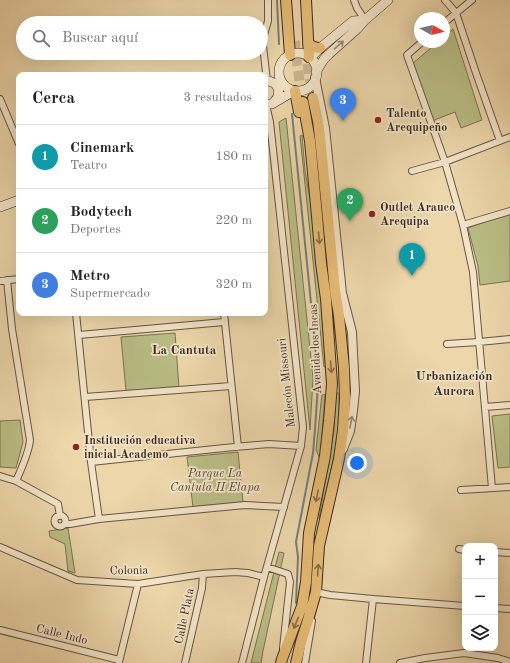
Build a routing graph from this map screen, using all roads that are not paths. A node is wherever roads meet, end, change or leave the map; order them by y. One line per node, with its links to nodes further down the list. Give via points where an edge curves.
1 (268, 0): 11 (street)
2 (286, 0): 17 (main road)
3 (292, 0): 14 (main road)
4 (301, 0): 14 (main road)
5 (306, 0): 14 (main road)
6 (354, 0): 13 (street)
7 (388, 0): 13 (main road)
8 (445, 0): 10 (street)
9 (472, 0): 10 (street)
10 (456, 13): 12 (street); 30 (street)
11 (268, 16)
12 (450, 18)
13 (365, 20): 15 (main road, via 353,21); 22 (main road, one-way to 13, via 324,59)
14 (302, 42): 15 (main road); 18 (main road)
15 (320, 48): 18 (main road)
16 (415, 48): 31 (street, via 407,55)
17 (290, 55): 18 (main road, via 300,54); 21 (main road, via 282,62)
18 (310, 58): 22 (main road, via 314,62)
19 (264, 60): 20 (street)
20 (266, 72)
21 (279, 73): 23 (main road); 25 (main road, via 285,86)
22 (316, 75): 25 (main road, via 305,89); 41 (street, Avenida los Incas, via 325,128)
23 (268, 78)
24 (268, 80): 27 (main road, via 275,84 279,91 277,99)
25 (295, 91): 27 (main road); 36 (main road)
26 (0, 100): 28 (street)
27 (269, 104): 54 (street, Malecón Missouri, via 302,427)
28 (16, 137)
29 (510, 137): 30 (street)
30 (500, 140): 31 (street)
31 (445, 162): 32 (street); 37 (street)
32 (412, 171)
33 (16, 201): 34 (main road)
34 (0, 207)
35 (510, 211): 37 (street)
36 (317, 216): 44 (main road, Avenida los Incas, via 308,100 318,121 334,290); 81 (main road, Avenida los Incas, one-way to 81, via 332,390 325,456 309,533 302,606)
37 (463, 224): 48 (street, via 473,272)
38 (16, 279): 39 (street)
39 (7, 280): 40 (street); 59 (street, via 12,329 30,440)
40 (0, 281)
41 (342, 293): 44 (main road); 56 (street, Avenida los Incas, one-way to 41, via 350,430 355,391 352,332)
42 (76, 316): 46 (street)
43 (224, 316): 45 (street)
44 (339, 316): 56 (main road, Avenida los Incas, via 345,384)
45 (224, 322): 46 (street); 50 (street)
46 (79, 335): 51 (street)
47 (510, 339): 48 (street)
48 (479, 342): 49 (street); 53 (street)
49 (447, 344)
50 (231, 386): 51 (street); 55 (street)
51 (85, 397): 57 (street)
52 (510, 405): 53 (street)
53 (485, 407): 61 (street)
54 (301, 446): 55 (street, via 269,444); 63 (street, Malecón Missouri)
55 (238, 447): 57 (street)
56 (339, 459): 74 (main road, Avenida los Incas, one-way to 56, via 319,546)
57 (90, 462): 65 (street)
58 (0, 476): 59 (street)
59 (16, 481): 64 (street, via 58,504)
60 (510, 487): 61 (street)
61 (492, 488): 62 (street)
62 (461, 490)
63 (284, 507): 65 (street, via 245,505); 70 (street, Malecón Missouri)
64 (60, 516): 66 (street, via 65,518); 66 (street, via 56,519 56,524 62,527)
65 (99, 519): 66 (street)
66 (66, 524)
67 (0, 546): 73 (street, Colonia, via 77,580)
68 (498, 552): 69 (street)
69 (510, 553)
70 (267, 567): 72 (street, Malecón Missouri); 81 (street, via 288,574 290,582)
71 (203, 574): 72 (street, Colonia, via 235,572); 73 (street, Colonia); 83 (street, Calle Plata)
72 (264, 577): 84 (street, Malecón Missouri)
73 (138, 584): 80 (street)
74 (316, 592): 75 (street); 85 (main road, Avenida los Incas); 86 (street, Avenida los Incas)
75 (372, 599): 76 (street); 87 (street)
76 (462, 606)
77 (498, 608): 78 (street)
78 (510, 609)
79 (0, 630): 80 (street, Calle Indo)
80 (119, 661)
81 (281, 662)
82 (510, 662): 88 (street, via 464,653)
83 (185, 663)
84 (242, 663)
85 (296, 663)
86 (305, 663)
87 (366, 663)
88 (400, 663)

